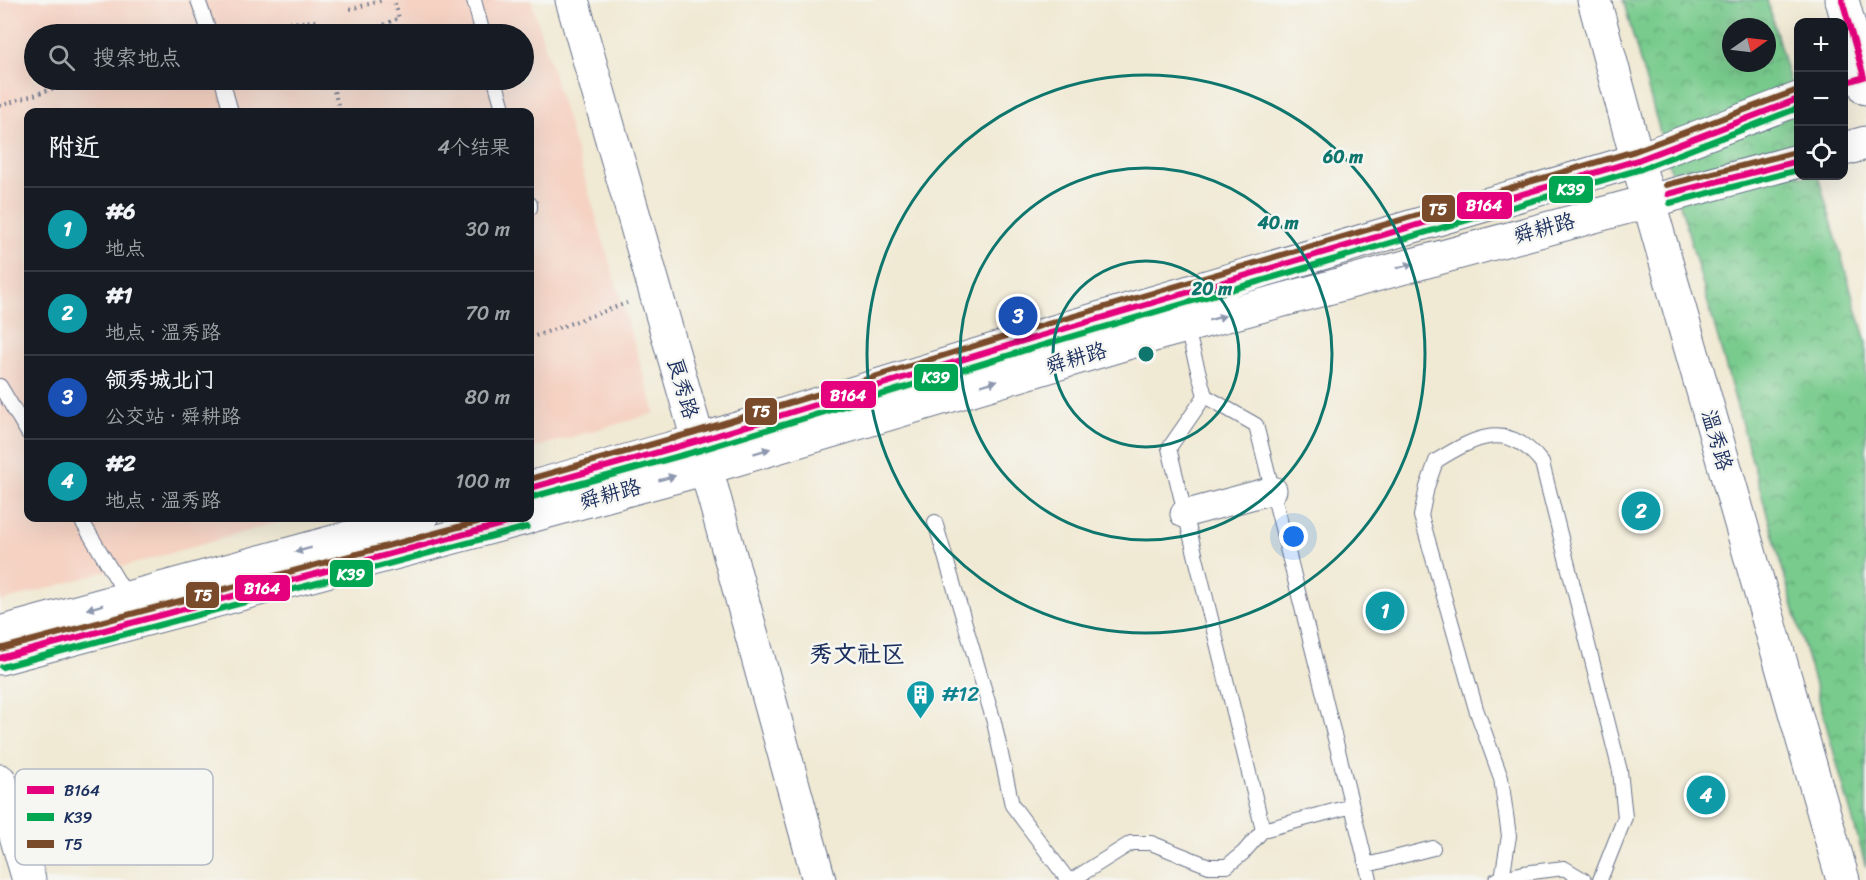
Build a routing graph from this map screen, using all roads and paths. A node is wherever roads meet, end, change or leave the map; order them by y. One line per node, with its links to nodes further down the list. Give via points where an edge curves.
1 (198, 0): 9 (lane)
2 (384, 0): 8 (path)
3 (394, 0): 12 (path, via 399,18)
4 (474, 0): 13 (lane)
5 (572, 0): 29 (main road, 良秀路)
6 (1594, 0): 26 (main road, 温秀路)
7 (1842, 0): 14 (main road)
8 (350, 9)
9 (206, 24)
10 (285, 24): 11 (path)
11 (315, 24)
12 (385, 24)
13 (480, 24)
14 (1860, 81)
15 (49, 90): 20 (path)
16 (225, 90): 21 (lane)
17 (334, 90): 22 (path)
18 (498, 90): 23 (lane)
19 (1794, 101): 26 (main road, 舜耕路)
20 (0, 106)
21 (230, 108)
22 (339, 108)
23 (503, 108)
24 (1866, 143): 25 (main road)
25 (1848, 148)
26 (1638, 160): 28 (main road, 温秀路); 35 (main road, 舜耕路, via 1023,341)
27 (1794, 161): 28 (main road, 舜耕路)
28 (1648, 199): 30 (main road, 舜耕路, one-way to 28); 61 (main road, 温秀路)
29 (655, 292): 31 (path); 35 (main road, 良秀路)
30 (1186, 326): 33 (lane); 35 (main road, 舜耕路, one-way to 30)
31 (534, 337)
32 (0, 386): 34 (lane)
33 (1205, 396): 37 (lane, via 1256,425); 38 (lane, via 1169,448)
34 (24, 426)
35 (702, 454): 36 (main road, 舜耕路); 39 (main road, 舜耕路, one-way to 35); 56 (main road, 良秀路)
36 (534, 487)
37 (1273, 490): 38 (street); 48 (lane)
38 (1184, 514): 49 (lane)
39 (534, 515)
40 (82, 522): 44 (lane)
41 (401, 522): 44 (main road, one-way to 44, via 346,533)
42 (510, 522): 46 (main road)
43 (935, 522): 57 (lane, via 994,722 1012,805)
44 (128, 598): 45 (main road, one-way to 45)
45 (0, 633)
46 (0, 658)
47 (0, 781): 50 (main road)
48 (1352, 806): 49 (lane); 53 (lane)
49 (1263, 830): 57 (lane, via 1227,866 1209,866 1150,843 1131,843)
50 (15, 832)
51 (1432, 848): 53 (lane)
52 (25, 865): 55 (main road)
53 (1367, 865): 58 (lane)
54 (1499, 879): 59 (lane, via 1564,868); 60 (lane, via 1509,836 1501,778 1476,709 1421,516 1436,461 1472,440 1491,435 1509,437 1531,448 1542,463 1620,771 1625,817)
55 (29, 880)
56 (819, 880)
57 (1070, 880)
58 (1370, 880)
59 (1584, 880)
60 (1600, 880)
61 (1843, 880)

